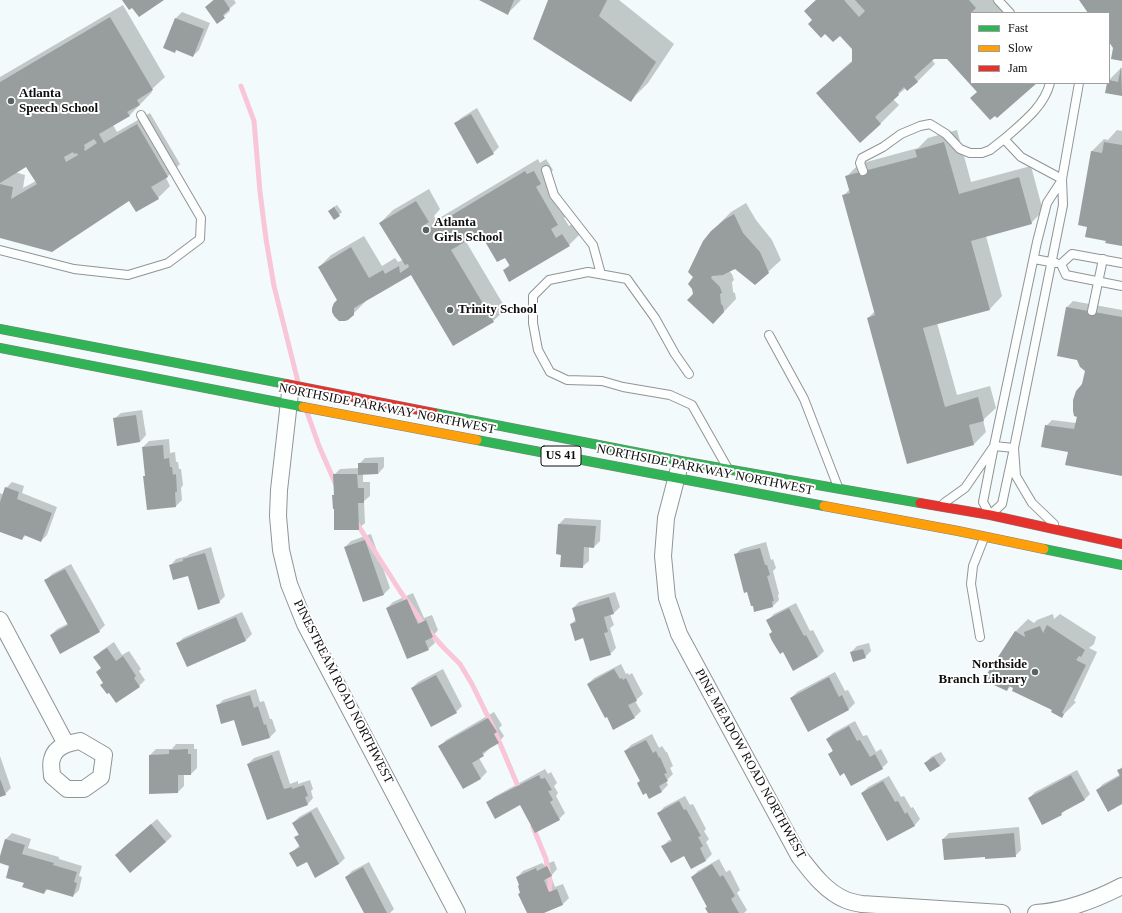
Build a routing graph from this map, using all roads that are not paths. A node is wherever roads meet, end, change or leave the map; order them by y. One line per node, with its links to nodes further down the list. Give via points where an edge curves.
1 (998, 0): 2 (lane)
2 (1009, 12)
3 (1050, 84): 6 (lane, via 1043,100)
4 (1079, 84): 9 (lane)
5 (141, 114): 10 (lane, via 201,218 200,239 168,263 128,275 74,268)
6 (1004, 139): 8 (lane, via 990,150 970,153 960,149 946,134 930,124 920,126 901,134 862,158 860,163); 9 (lane, via 1021,157)
7 (546, 170): 16 (lane, via 554,195 593,245)
8 (863, 171)
9 (1062, 179): 11 (lane, via 1048,203); 13 (lane, via 1063,205)
10 (0, 250)
11 (1034, 259): 13 (lane); 26 (lane)
12 (1103, 259): 14 (lane); 15 (lane, via 1072,254); 17 (lane)
13 (1052, 262): 15 (lane); 27 (lane)
14 (1122, 263)
15 (1061, 264): 17 (lane, via 1066,275)
16 (601, 274): 23 (lane, via 628,279); 29 (lane, via 588,272 549,280 533,296 533,323 538,350 550,372 567,380 602,381 623,388 670,395 692,405)
17 (1098, 282): 18 (lane); 19 (lane)
18 (1122, 286)
19 (1092, 311)
20 (0, 329): 24 (main road, NORTHSIDE PARKWAY NORTHWEST / US 41)
21 (769, 335): 31 (lane, via 804,399)
22 (0, 348): 25 (main road, NORTHSIDE PARKWAY NORTHWEST / US 41)
23 (689, 374)
24 (292, 386): 25 (street, PINESTREAM ROAD NORTHWEST); 28 (main road, NORTHSIDE PARKWAY NORTHWEST / US 41)
25 (289, 404): 30 (main road, NORTHSIDE PARKWAY NORTHWEST / US 41); 41 (street, PINESTREAM ROAD NORTHWEST, via 278,516 281,550 289,584 305,624)
26 (994, 446): 27 (lane); 32 (lane, via 965,488); 33 (lane, via 983,502)
27 (1014, 448): 33 (lane, via 1002,504); 34 (lane, via 1016,476 1032,503)
28 (681, 461): 29 (main road, NORTHSIDE PARKWAY NORTHWEST / US 41); 30 (street, PINE MEADOW ROAD NORTHWEST)
29 (728, 469): 31 (main road, NORTHSIDE PARKWAY NORTHWEST / US 41)
30 (677, 478): 33 (main road, NORTHSIDE PARKWAY NORTHWEST / US 41); 42 (street, PINE MEADOW ROAD NORTHWEST, via 666,518 663,556 667,598 679,634 799,856 830,891 846,900 862,904)
31 (839, 489): 32 (main road, NORTHSIDE PARKWAY NORTHWEST / US 41)
32 (939, 506): 33 (main road, NORTHSIDE PARKWAY NORTHWEST / US 41)
33 (987, 526): 34 (main road, NORTHSIDE PARKWAY NORTHWEST / US 41); 36 (main road, NORTHSIDE PARKWAY NORTHWEST / US 41); 38 (lane, via 973,566 971,584)
34 (1062, 531): 35 (main road, NORTHSIDE PARKWAY NORTHWEST / US 41)
35 (1122, 544)
36 (1122, 564)
37 (0, 620): 39 (street)
38 (980, 637)
39 (66, 744)
40 (1122, 886): 43 (street, via 1066,909)
41 (457, 913)
42 (1002, 913)
43 (1036, 913)

